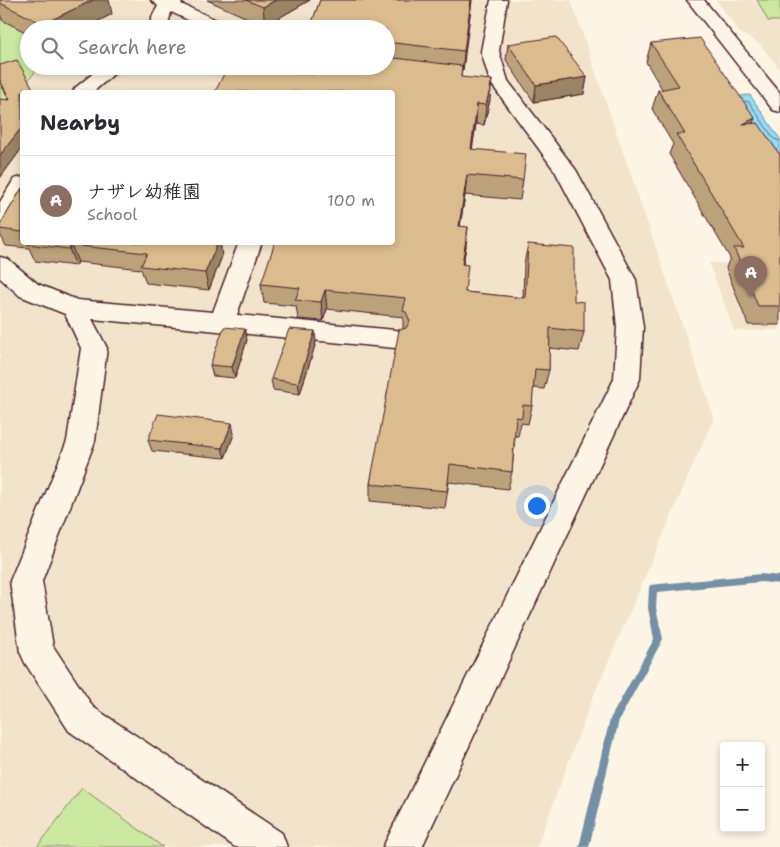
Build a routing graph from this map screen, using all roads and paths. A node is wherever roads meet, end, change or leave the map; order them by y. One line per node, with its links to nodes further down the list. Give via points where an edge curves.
1 (499, 0): 19 (street, via 490,51 489,81 565,170 624,280 630,327 627,379)
2 (695, 0): 10 (street)
3 (168, 1): 4 (street); 5 (street)
4 (159, 20)
5 (205, 20)
6 (103, 75): 8 (street)
7 (311, 75): 9 (street)
8 (84, 90)
9 (306, 90)
10 (780, 106)
11 (20, 187): 12 (street)
12 (0, 220)
13 (250, 245): 16 (street)
14 (0, 265): 15 (street, via 29,290)
15 (74, 308): 16 (street); 18 (street, via 94,348 81,441 26,581 37,652 81,719)
16 (222, 322): 17 (street)
17 (395, 339)
18 (268, 847)
19 (402, 847)

